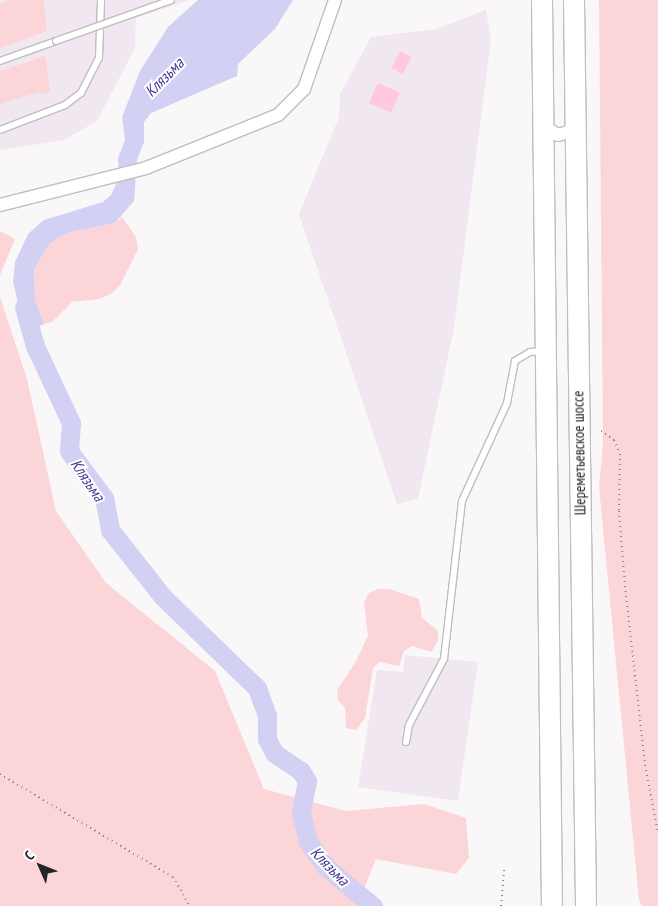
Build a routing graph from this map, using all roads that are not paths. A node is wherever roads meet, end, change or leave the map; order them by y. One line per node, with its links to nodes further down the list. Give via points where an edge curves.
1 (101, 0): 9 (lane, via 100,49 84,89 65,105)
2 (172, 0): 6 (lane, bridge)
3 (335, 0): 10 (street, via 304,89 278,115 146,168)
4 (542, 0): 8 (main road)
5 (574, 0): 7 (main road, Шереметьевское шоссе)
6 (0, 61)
7 (576, 118): 8 (street, via 571,131 558,136 546,128); 14 (main road, Шереметьевское шоссе)
8 (544, 121): 11 (main road)
9 (0, 130)
10 (0, 205)
11 (546, 350): 12 (lane, via 530,352 516,362 507,403 462,502 444,658 409,725); 13 (main road)
12 (406, 742)
13 (552, 906)
14 (586, 906)

